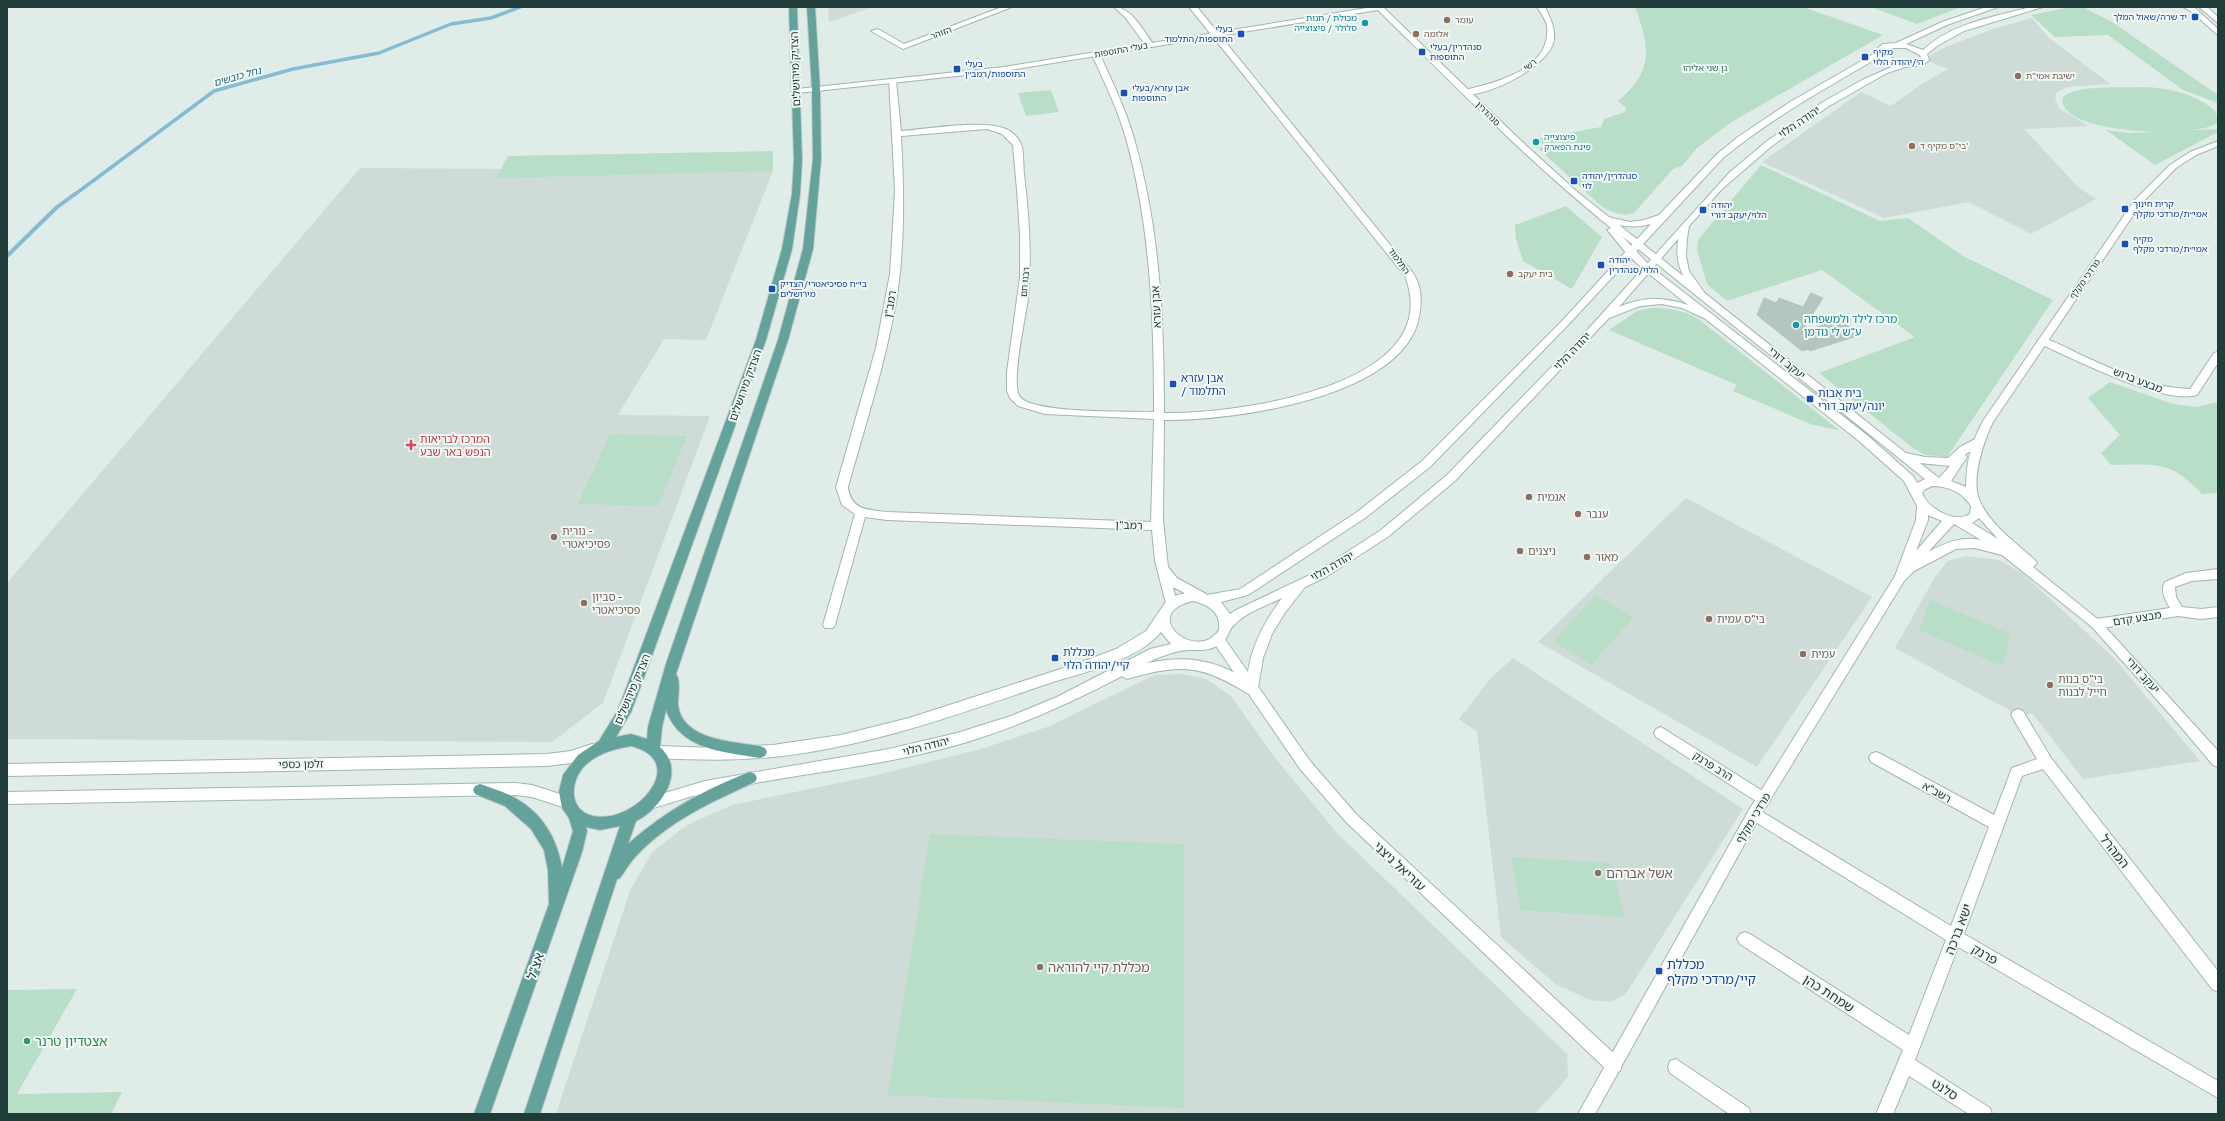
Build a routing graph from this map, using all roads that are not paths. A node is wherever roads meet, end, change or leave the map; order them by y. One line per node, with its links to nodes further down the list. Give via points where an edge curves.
1 (793, 7): 24 (main road, הצדיק מירושלים)
2 (811, 7): 23 (main road, הצדיק מירושלים)
3 (1008, 7): 13 (street, הזוהר, via 903,47)
4 (1118, 7): 16 (street, via 1128,15)
5 (1193, 7): 15 (street, התלמוד)
6 (1382, 7): 15 (street, בעלי התוספות); 25 (street, סנהדרין)
7 (1542, 7): 25 (street, רשי, via 1553,31 1553,40 1546,53 1513,77 1483,89)
8 (1994, 7): 17 (street, via 1948,20)
9 (2039, 7): 19 (street, via 1997,18 1946,36)
10 (2203, 7): 12 (street)
11 (2190, 8): 14 (street)
12 (2218, 21)
13 (875, 31)
14 (2218, 33)
15 (1217, 34): 16 (street, בעלי התוספות); 39 (street, התלמוד, via 1403,264 1415,290 1415,316 1410,332 1402,344 1385,359 1370,370 1322,392 1269,408 1205,416)
16 (1150, 45): 20 (street, בעלי התוספות)
17 (1898, 45): 18 (street, יהודה הלוי, via 1884,47 1880,50); 19 (street, via 1913,48)
18 (1881, 53): 21 (street, via 1888,59); 29 (street, יהודה הלוי, via 1827,83 1741,138)
19 (1923, 54): 21 (street, יהודה הלוי, via 1923,62)
20 (1096, 55): 22 (street, בעלי התוספות, via 1004,69); 39 (street, אבן עזרא, via 1117,99 1142,180 1157,295)
21 (1905, 64): 30 (street, יהודה הלוי, via 1870,77 1763,147 1719,187)
22 (892, 80): 23 (street, בעלי התוספות); 26 (street, רמב"ן)
23 (816, 87): 24 (street, בעלי התוספות); 67 (main road, הצדיק מירושלים, via 816,193 801,279 783,340)
24 (797, 88): 72 (main road, הצדיק מירושלים, via 796,194 792,227 780,280 761,340 643,664 624,712)
25 (1467, 92): 28 (street, סנהדרין, via 1514,139)
26 (898, 134): 39 (street, רבנו תם, via 987,127 1001,129 1014,138 1026,225 1027,258 1012,376 1012,391 1016,399 1026,406 1051,411); 47 (street, רמב"ן, via 900,199 891,301 873,379 842,487 842,495 848,506)
27 (2218, 144): 37 (street, מרדכי מקלף, via 2181,160 2163,172 2137,203)
28 (1602, 216): 29 (street, via 1618,223 1633,225 1644,224); 31 (street, סנהדרין)
29 (1662, 216): 31 (street, יהודה הלוי)
30 (1685, 225): 32 (street, יהודה הלוי); 34 (street, via 1681,244 1681,264 1689,282)
31 (1634, 248): 32 (street, יעקב דורי); 33 (street, יעקב דורי); 57 (street, יהודה הלוי, via 1565,323 1426,464 1395,490 1244,592 1228,597)
32 (1655, 259): 33 (street, יהודה הלוי); 34 (street, יעקב דורי)
33 (1647, 268): 35 (street, יהודה הלוי); 36 (street, יעקב דורי)
34 (1701, 295): 41 (street, יעקב דורי)
35 (1603, 318): 36 (street, via 1632,304 1651,301 1683,305); 55 (street, יהודה הלוי, via 1452,478 1385,533 1322,574)
36 (1713, 318): 44 (street, יעקב דורי, via 1863,438 1910,479)
37 (2042, 341): 38 (street, מבצע ברוש, via 2150,386 2181,394 2193,393); 40 (street, מרדכי מקלף, via 1988,421)
38 (2218, 355)
39 (1159, 416): 49 (street, אבן עזרא)
40 (1977, 442): 42 (street); 45 (street, מרדכי מקלף, via 1971,483)
41 (1891, 447): 42 (street, via 1914,458 1938,463 1950,462); 43 (street, יעקב דורי)
42 (1964, 450): 43 (street, via 1951,473)
43 (1939, 482): 44 (street, via 1922,484); 45 (street, יעקב דורי, via 1960,489)
44 (1916, 493): 46 (street, יעקב דורי)
45 (1975, 503): 48 (street, מרדכי מקלף, via 1977,512 1974,516); 56 (street, יעקב דורי, via 1989,523)
46 (1923, 506): 48 (street, יעקב דורי, via 1940,517); 53 (street, מרדכי מקלף, via 1922,520)
47 (861, 512): 49 (street, רמב"ן, via 887,516); 64 (street)
48 (1955, 521): 50 (street, מרדכי מקלף, via 1938,529); 54 (street, יעקב דורי, via 1984,535)
49 (1158, 526): 51 (street, אבן עזרא)
50 (1912, 567): 53 (street, מרדכי מקלף); 54 (street, via 1948,546 1966,543 1991,547 2008,556)
51 (1163, 568): 57 (street, via 1173,581); 58 (street, אבן עזרא)
52 (2218, 574): 59 (street, מבצע קדם, via 2192,576 2176,580 2169,585 2170,597)
53 (1900, 578): 82 (street, מרדכי מקלף)
54 (2041, 581): 56 (street, יעקב דורי)
55 (1302, 583): 62 (street, יהודה הלוי, via 1240,613); 69 (street, via 1281,607 1264,634 1254,663)
56 (2062, 596): 63 (street, יעקב דורי)
57 (1205, 598): 58 (street, via 1185,597); 62 (street, via 1222,610)
58 (1171, 604): 61 (street, via 1165,610)
59 (2178, 611): 60 (street, מבצע קדם, via 2201,614); 63 (street, מבצע קדם)
60 (2218, 612)
61 (1162, 619): 66 (street, via 1166,632); 74 (street, via 1155,631 1146,638 1111,656 990,698 897,728 826,744)
62 (1226, 624): 65 (street)
63 (2096, 624): 76 (street, יעקב דורי)
64 (830, 625)
65 (1218, 639): 66 (street, via 1209,644); 69 (street, עזריאל ניצני)
66 (1187, 645): 68 (street, יהודה הלוי, via 1155,653)
67 (672, 664): 73 (main road, הצדיק מירושלים, via 655,727); 74 (main road, via 672,707 678,722 702,740 716,745)
68 (1101, 682): 69 (street, via 1156,665 1197,663 1228,673); 79 (street, יהודה הלוי, via 1015,720 957,739 882,756)
69 (1252, 689): 95 (street, עזריאל ניצני, via 1305,765 1351,818)
70 (2018, 715): 77 (street, המהרל)
71 (1661, 733): 82 (street, הרב פרנק)
72 (599, 747): 73 (main road, via 631,740 643,742); 78 (street, זלמן כספי, via 571,757 547,760); 83 (main road, via 573,769 564,791)
73 (656, 750): 74 (street, via 714,754); 84 (main road, via 664,766 663,781)
74 (760, 752)
75 (1876, 758): 88 (street, רשב"א)
76 (2218, 761)
77 (2046, 762): 88 (street, ישא ברכה, via 2017,772); 93 (street, המהרל)
78 (7, 770)
79 (750, 778): 84 (street, יהודה הלוי, via 705,787); 89 (main road, via 694,804 663,824 633,849)
80 (480, 790): 81 (street); 83 (street, via 532,790); 90 (main road, via 510,802 536,824 550,848 555,870)
81 (7, 798)
82 (1764, 799): 85 (street, מרדכי מקלף)
83 (566, 802): 86 (main road)
84 (650, 803): 87 (main road)
85 (1754, 814): 91 (street, פרנק); 95 (street, מרדכי מקלף)
86 (576, 817): 87 (main road, via 601,824); 90 (main road, אצ"ל, via 580,831)
87 (630, 817): 89 (main road)
88 (1998, 825): 91 (street, ישא ברכה)
89 (609, 880): 100 (main road)
90 (555, 909): 99 (main road, אצ"ל)
91 (1955, 937): 94 (street, ישא ברכה); 98 (street, פרנק)
92 (1745, 939): 94 (street, שמחת כהן)
93 (2218, 984)
94 (1913, 1047): 96 (street, ישא ברכה)
95 (1614, 1064): 101 (street, מרדכי מקלף)
96 (1906, 1064): 103 (street, ישא ברכה); 104 (street, סלנט)
97 (1676, 1066): 102 (street)
98 (2218, 1090)
99 (482, 1114)
100 (532, 1114)
101 (1586, 1114)
102 (1742, 1114)
103 (1884, 1114)
104 (1984, 1114)

